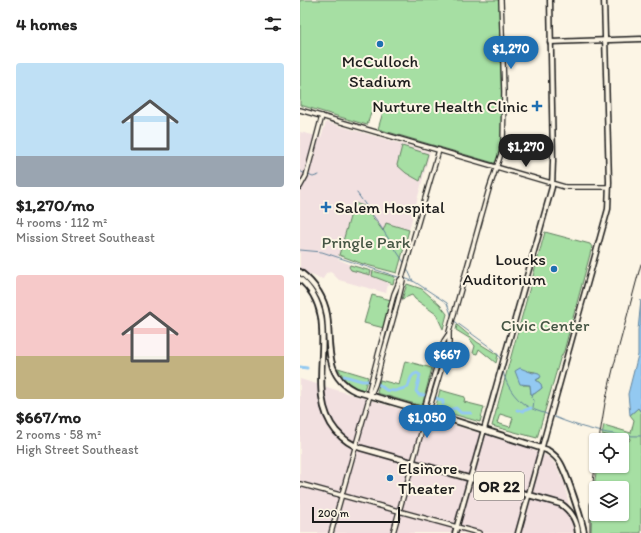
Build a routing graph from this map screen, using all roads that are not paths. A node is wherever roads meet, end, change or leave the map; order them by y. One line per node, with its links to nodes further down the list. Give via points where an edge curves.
1 (501, 0): 10 (street, via 504,140)
2 (550, 0): 6 (main road)
3 (604, 0): 5 (main road)
4 (641, 39): 5 (main road)
5 (606, 40): 6 (main road); 13 (main road)
6 (550, 42): 11 (main road)
7 (300, 110): 8 (street)
8 (322, 116): 9 (street); 12 (street, via 308,169)
9 (439, 150): 10 (street); 16 (street, via 400,280)
10 (496, 167): 11 (street); 17 (street, via 450,329 444,341 425,406)
11 (552, 184): 13 (street, via 568,187); 18 (main road)
12 (300, 187)
13 (609, 187): 19 (main road, via 607,213)
14 (300, 272): 16 (highway, via 316,287 324,304 329,353 335,371 347,386)
15 (300, 280): 20 (highway, OR 22, via 315,296 321,317 319,383 324,409 337,433)
16 (370, 395): 17 (highway); 20 (street)
17 (427, 412): 18 (highway); 23 (street)
18 (484, 431): 21 (highway); 24 (main road)
19 (543, 441): 21 (main road); 22 (main road)
20 (355, 446): 23 (highway, OR 22); 26 (street)
21 (541, 448): 22 (highway); 27 (main road)
22 (547, 450): 36 (highway, via 559,461)
23 (413, 463): 24 (highway, OR 22); 28 (street)
24 (470, 479): 27 (highway, OR 22); 29 (main road)
25 (300, 484): 26 (street)
26 (342, 495): 28 (street); 30 (street)
27 (528, 495): 34 (main road); 35 (highway, OR 22, via 564,507 573,516)
28 (399, 511): 29 (street); 31 (street)
29 (457, 527): 32 (main road); 33 (street)
30 (331, 533)
31 (393, 533)
32 (455, 533)
33 (479, 533)
34 (518, 533)
35 (578, 533)
36 (584, 533)

